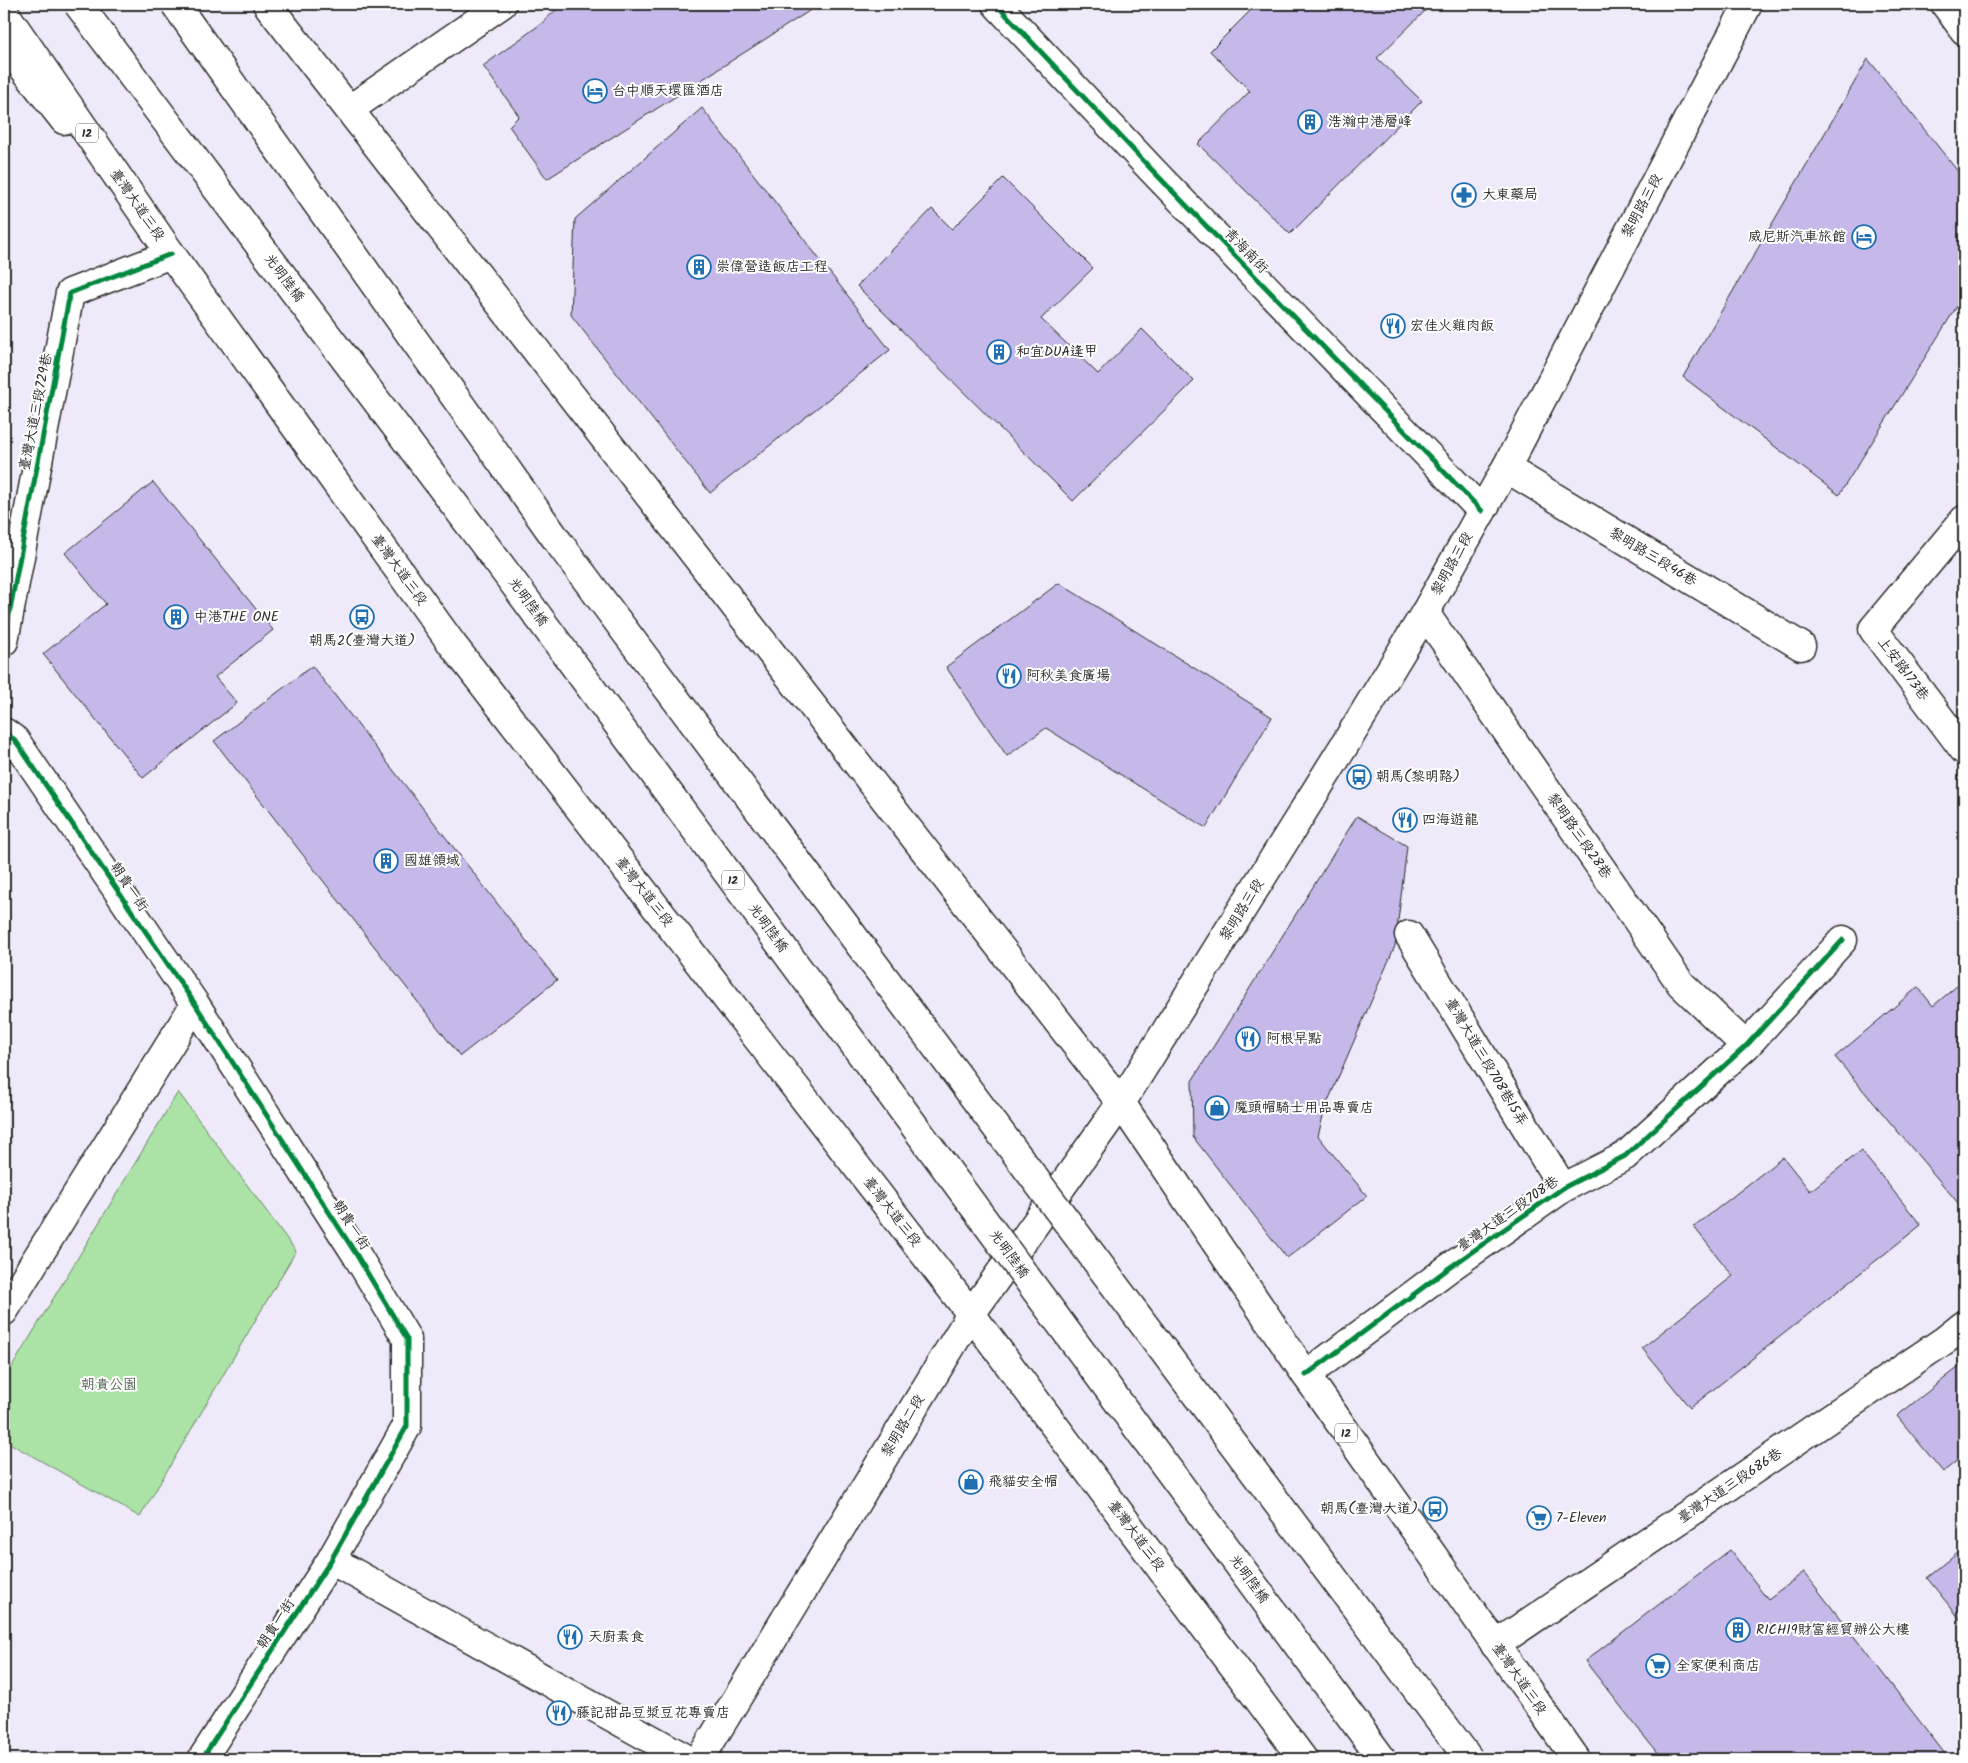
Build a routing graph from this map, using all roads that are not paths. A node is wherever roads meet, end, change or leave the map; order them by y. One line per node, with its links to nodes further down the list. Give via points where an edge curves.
1 (78, 4): 41 (main road, 光明陸橋 / 12, bridge, via 509,576)
2 (175, 4): 42 (main road, bridge, via 559,543)
3 (267, 4): 13 (main road, 臺灣大道三段 / 12)
4 (271, 4): 13 (main road)
5 (275, 4): 13 (main road)
6 (502, 4): 15 (main road)
7 (996, 4): 18 (main road, 青海南街)
8 (1748, 4): 17 (main road, 黎明路三段)
9 (1952, 7): 11 (main road)
10 (4, 12): 16 (main road, 臺灣大道三段 / 12)
11 (1964, 30)
12 (4, 36): 16 (main road)
13 (295, 38): 15 (main road, 臺灣大道三段 / 12)
14 (4, 43): 16 (main road)
15 (350, 108): 29 (main road, 臺灣大道三段 / 12)
16 (171, 254): 21 (main road, 臺灣大道三段729巷, via 70,293); 32 (main road, 臺灣大道三段 / 12, via 452,644)
17 (1506, 468): 18 (main road, 黎明路三段); 22 (main road, 黎明路三段46巷)
18 (1482, 511): 20 (main road, 黎明路三段)
19 (1964, 520): 24 (main road, 上安路173巷, via 1873,629)
20 (1425, 613): 28 (main road, 黎明路三段28巷, via 1681,984); 29 (main road, 黎明路三段)
21 (4, 641)
22 (1801, 646)
23 (4, 732): 27 (main road, 朝貴一街, via 15,740)
24 (1964, 750)
25 (1409, 935): 30 (main road, 臺灣大道三段708巷15弄)
26 (1844, 940): 28 (main road, 臺灣大道三段708巷)
27 (195, 1004): 31 (main road); 35 (main road, 朝貴一街, via 407,1339 407,1426)
28 (1746, 1046): 30 (main road, 臺灣大道三段708巷, via 1625,1156)
29 (1121, 1103): 32 (main road, 黎明路二段); 34 (main road, 臺灣大道三段 / 12)
30 (1563, 1188): 34 (main road, 臺灣大道三段708巷)
31 (4, 1311)
32 (971, 1314): 39 (main road, 黎明路二段); 40 (main road, 臺灣大道三段 / 12)
33 (1964, 1325): 36 (main road, 臺灣大道三段686巷)
34 (1306, 1375): 36 (main road, 臺灣大道三段 / 12)
35 (331, 1560): 37 (main road, 朝貴一街); 38 (main road)
36 (1495, 1645): 43 (main road, 臺灣大道三段 / 12)
37 (202, 1759)
38 (686, 1759)
39 (700, 1759)
40 (1303, 1759)
41 (1382, 1759)
42 (1469, 1759)
43 (1576, 1759)

